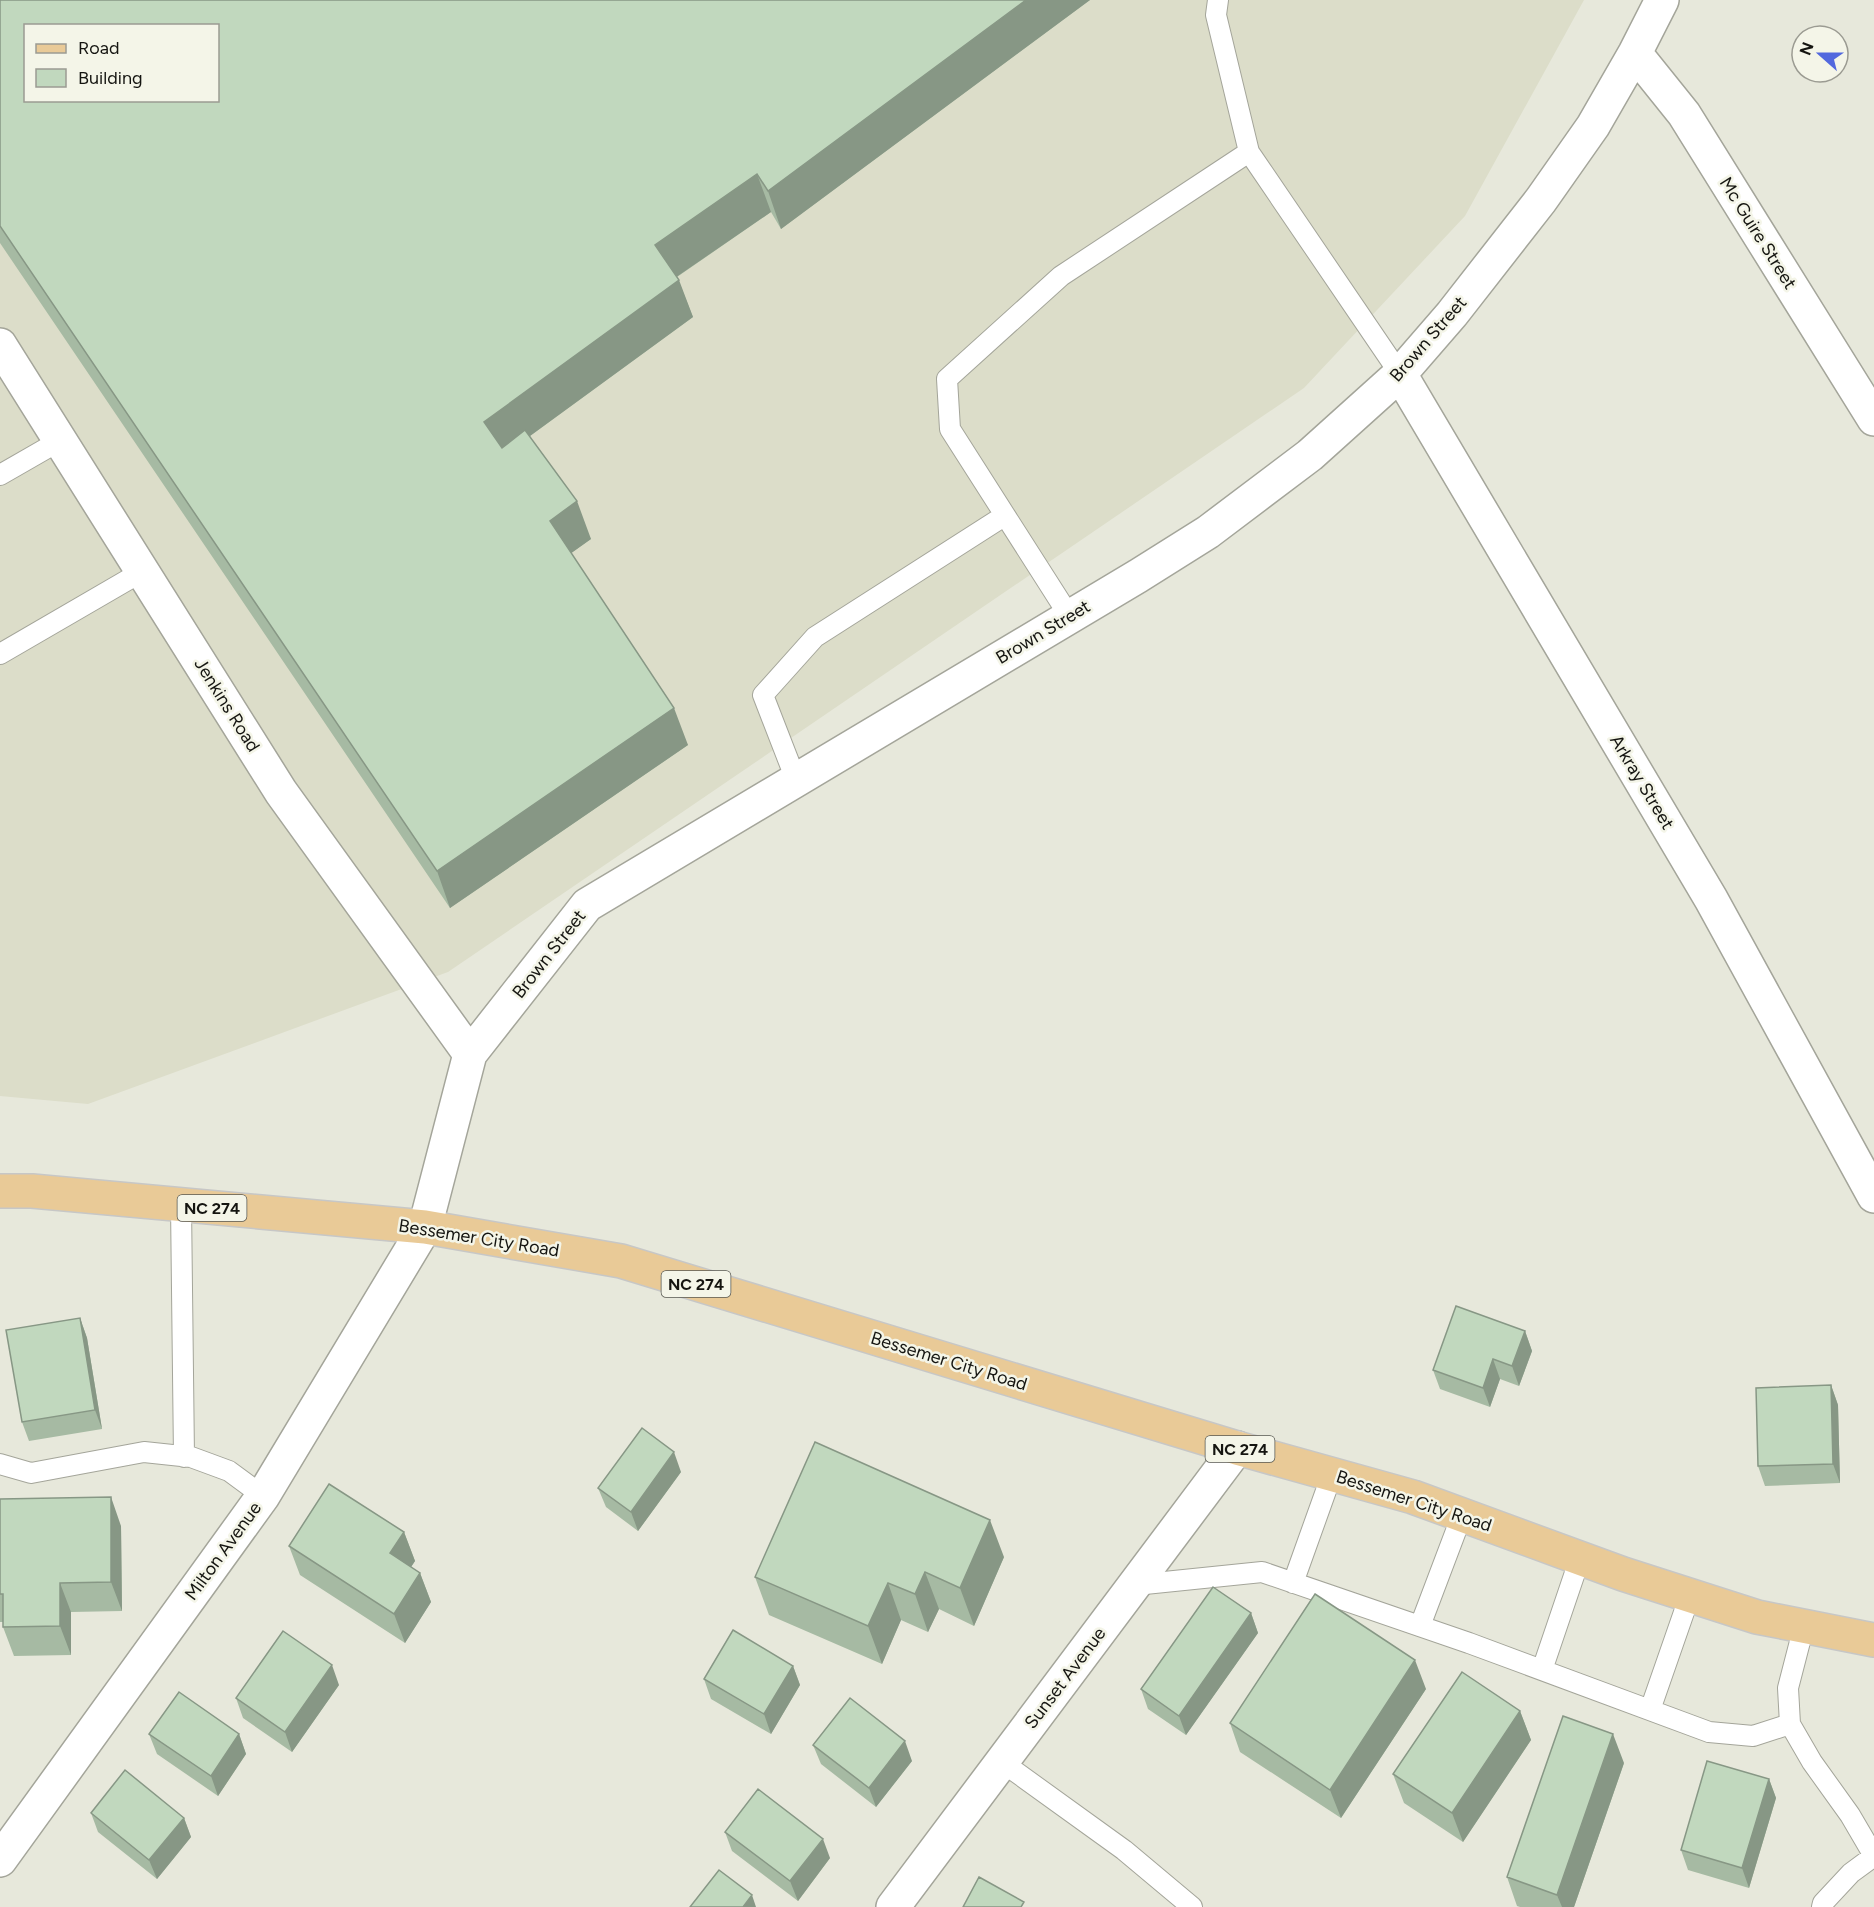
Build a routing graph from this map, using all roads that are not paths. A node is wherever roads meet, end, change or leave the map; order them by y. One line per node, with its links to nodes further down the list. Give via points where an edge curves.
1 (1218, 0): 4 (lane, via 1216,15)
2 (1662, 0): 3 (street, Brown Street)
3 (1635, 53): 6 (street, Brown Street, via 1593,126 1541,200); 7 (street, Mc Guire Street, via 1684,114)
4 (1249, 152): 6 (lane); 10 (lane, via 1061,276 947,379 950,429)
5 (5, 364): 8 (street, Jenkins Road)
6 (1400, 374): 12 (street, Brown Street, via 1310,455 1208,532); 17 (street, Arkray Street, via 1711,899)
7 (1874, 419)
8 (61, 440): 9 (lane); 11 (street, Jenkins Road)
9 (0, 475)
10 (1004, 516): 12 (lane); 14 (lane, via 815,637 763,695)
11 (143, 571): 13 (lane); 15 (street, Jenkins Road, via 281,792)
12 (1070, 617): 14 (street, Brown Street)
13 (0, 654)
14 (796, 780): 15 (street, Brown Street, via 587,905)
15 (470, 1054): 19 (street, Brown Street)
16 (0, 1191): 18 (main road, Bessemer City Road / NC 274)
17 (1874, 1196)
18 (181, 1205): 19 (main road, Bessemer City Road / NC 274); 21 (lane)
19 (424, 1227): 20 (main road, Bessemer City Road / NC 274, via 621,1261); 24 (street, Milton Avenue)
20 (1237, 1448): 23 (main road, Bessemer City Road / NC 274); 28 (street, Sunset Avenue)
21 (184, 1457): 22 (lane, via 144,1452 31,1473); 24 (lane, via 229,1471)
22 (0, 1464)
23 (1332, 1474): 25 (main road, Bessemer City Road / NC 274); 27 (lane)
24 (263, 1496): 38 (street, Milton Avenue)
25 (1462, 1515): 26 (main road, Bessemer City Road / NC 274); 30 (lane)
26 (1580, 1558): 29 (main road, Bessemer City Road / NC 274); 33 (lane)
27 (1293, 1582): 28 (lane, via 1262,1572); 30 (lane)
28 (1135, 1585): 36 (street, Sunset Avenue)
29 (1690, 1595): 31 (main road, Bessemer City Road / NC 274, via 1757,1617); 34 (lane)
30 (1420, 1626): 33 (lane)
31 (1804, 1626): 32 (main road, Bessemer City Road / NC 274); 35 (lane, via 1788,1688)
32 (1874, 1641)
33 (1542, 1670): 34 (lane)
34 (1650, 1710): 35 (lane, via 1709,1732 1753,1736)
35 (1790, 1724): 37 (lane)
36 (1002, 1762): 39 (street, Sunset Avenue); 40 (lane, via 1124,1850)
37 (1874, 1856): 41 (lane, via 1851,1873)
38 (0, 1860)
39 (893, 1907)
40 (1192, 1907)
41 (1822, 1907)

